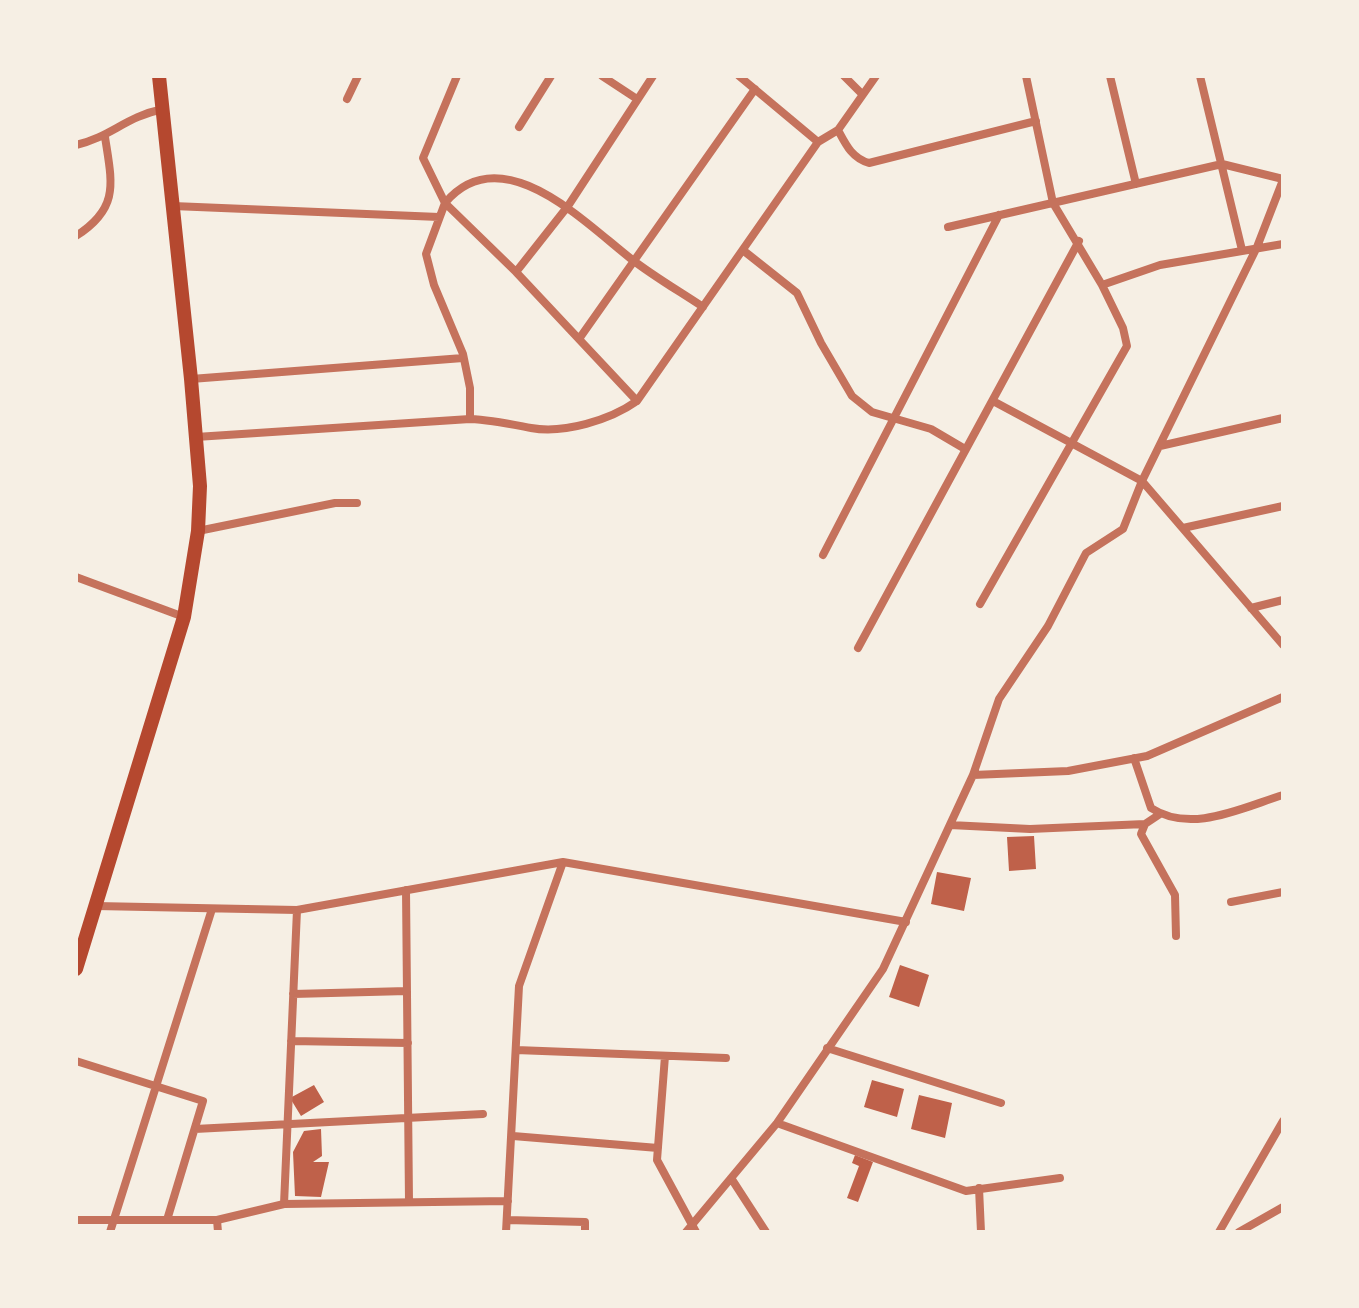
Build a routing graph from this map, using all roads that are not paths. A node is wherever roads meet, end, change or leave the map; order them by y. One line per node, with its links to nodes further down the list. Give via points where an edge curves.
1 (159, 76): 17 (main road)
2 (358, 76): 15 (street)
3 (457, 76): 27 (street, via 423,158)
4 (551, 76): 19 (street)
5 (602, 76): 16 (street)
6 (653, 76): 16 (street)
7 (739, 76): 13 (street)
8 (844, 76): 14 (street)
9 (876, 76): 14 (street)
10 (1026, 76): 18 (street)
11 (1110, 76): 26 (street)
12 (1200, 76): 24 (street)
13 (755, 89): 22 (street); 40 (street)
14 (862, 94): 20 (street)
15 (347, 99)
16 (637, 99): 30 (street)
17 (163, 109): 21 (street, via 136,115); 29 (main road)
18 (1036, 121): 20 (street, via 869,163 859,160); 28 (street)
19 (519, 127)
20 (838, 130): 22 (street)
21 (105, 137): 23 (street); 34 (street, via 111,196 100,217)
22 (818, 142): 39 (street)
23 (76, 145)
24 (1222, 164): 25 (street); 26 (street); 38 (street)
25 (1283, 179): 37 (street)
26 (1136, 184): 28 (street)
27 (445, 203): 30 (street, via 473,180 495,179 518,182); 32 (street); 41 (street)
28 (1053, 203): 31 (street); 35 (street)
29 (173, 206): 32 (street); 46 (main road)
30 (568, 206): 40 (street); 41 (street)
31 (999, 215): 33 (street); 51 (street)
32 (439, 217): 45 (street, via 426,254)
33 (948, 227)
34 (76, 236)
35 (1079, 241): 42 (street); 48 (street)
36 (1283, 244): 37 (street)
37 (1257, 247): 38 (street); 54 (street)
38 (1242, 250): 42 (street, via 1160,265)
39 (744, 251): 43 (street); 51 (street, via 797,293 852,396)
40 (633, 260): 43 (street); 44 (street)
41 (516, 272): 44 (street)
42 (1102, 285): 53 (street, via 1127,346)
43 (703, 307): 47 (street)
44 (579, 339): 47 (street)
45 (463, 358): 46 (street); 50 (street)
46 (191, 379): 52 (main road)
47 (637, 401): 50 (street, via 617,416 548,429)
48 (993, 401): 53 (street); 55 (street)
49 (1283, 418): 54 (street)
50 (470, 419): 52 (street)
51 (892, 420): 55 (street, via 931,429); 61 (street)
52 (196, 437): 60 (main road)
53 (1071, 445): 56 (street); 64 (street)
54 (1160, 446): 56 (street)
55 (965, 449): 68 (street)
56 (1142, 481): 59 (street); 71 (street, via 1123,529 1086,553 1048,626 999,699)
57 (357, 503): 60 (street)
58 (1283, 506): 59 (street)
59 (1183, 528): 65 (street)
60 (198, 531): 66 (main road)
61 (823, 555)
62 (76, 577): 66 (street)
63 (1283, 600): 65 (street)
64 (980, 604)
65 (1251, 608): 67 (street)
66 (184, 617): 80 (main road)
67 (1283, 645)
68 (858, 648)
69 (1283, 697): 70 (street)
70 (1134, 758): 71 (street, via 1068,771); 73 (street, via 1146,800)
71 (973, 775): 75 (street)
72 (1283, 795): 73 (street, via 1208,817 1172,819)
73 (1160, 814): 74 (street)
74 (1145, 824): 75 (street, via 1030,829); 84 (street, via 1141,834 1175,895)
75 (950, 825): 83 (street)
76 (563, 862): 77 (street); 83 (street); 91 (street, via 519,986)
77 (406, 890): 82 (street); 86 (street)
78 (1283, 892): 79 (street)
79 (1231, 902)
80 (96, 906): 81 (street); 85 (main road)
81 (212, 909): 82 (street); 95 (street)
82 (297, 910): 87 (street)
83 (906, 922): 90 (street, via 883,969)
84 (1176, 936)
85 (76, 969)
86 (407, 991): 87 (street); 89 (street)
87 (293, 994): 88 (street)
88 (291, 1041): 89 (street); 101 (street)
89 (408, 1043): 98 (street)
90 (827, 1048): 96 (street); 100 (street)
91 (516, 1050): 92 (street); 103 (street)
92 (665, 1056): 93 (street); 104 (street)
93 (726, 1058)
94 (76, 1061): 95 (street)
95 (156, 1086): 102 (street, via 203,1101); 113 (street)
96 (1001, 1103)
97 (483, 1114): 98 (street)
98 (409, 1118): 101 (street); 109 (street)
99 (1283, 1121): 125 (street)
100 (777, 1123): 105 (street); 107 (street, via 966,1191)
101 (288, 1125): 102 (street); 110 (street)
102 (195, 1129): 114 (street)
103 (513, 1136): 104 (street); 108 (street)
104 (658, 1148): 117 (street, via 657,1160)
105 (731, 1178): 117 (street); 123 (street)
106 (1060, 1178): 107 (street)
107 (979, 1188): 124 (street)
108 (508, 1201): 109 (street); 116 (street)
109 (409, 1202): 110 (street)
110 (284, 1204): 115 (street)
111 (1283, 1207): 126 (street)
112 (76, 1220): 113 (street)
113 (114, 1220): 114 (street); 118 (street)
114 (172, 1220): 115 (street); 119 (street)
115 (217, 1220): 120 (street)
116 (507, 1220): 121 (street); 122 (street, via 585,1222)
117 (691, 1230)
118 (110, 1232)
119 (177, 1232)
120 (218, 1232)
121 (506, 1232)
122 (585, 1232)
123 (766, 1232)
124 (981, 1232)
125 (1219, 1232)
126 (1239, 1232)

